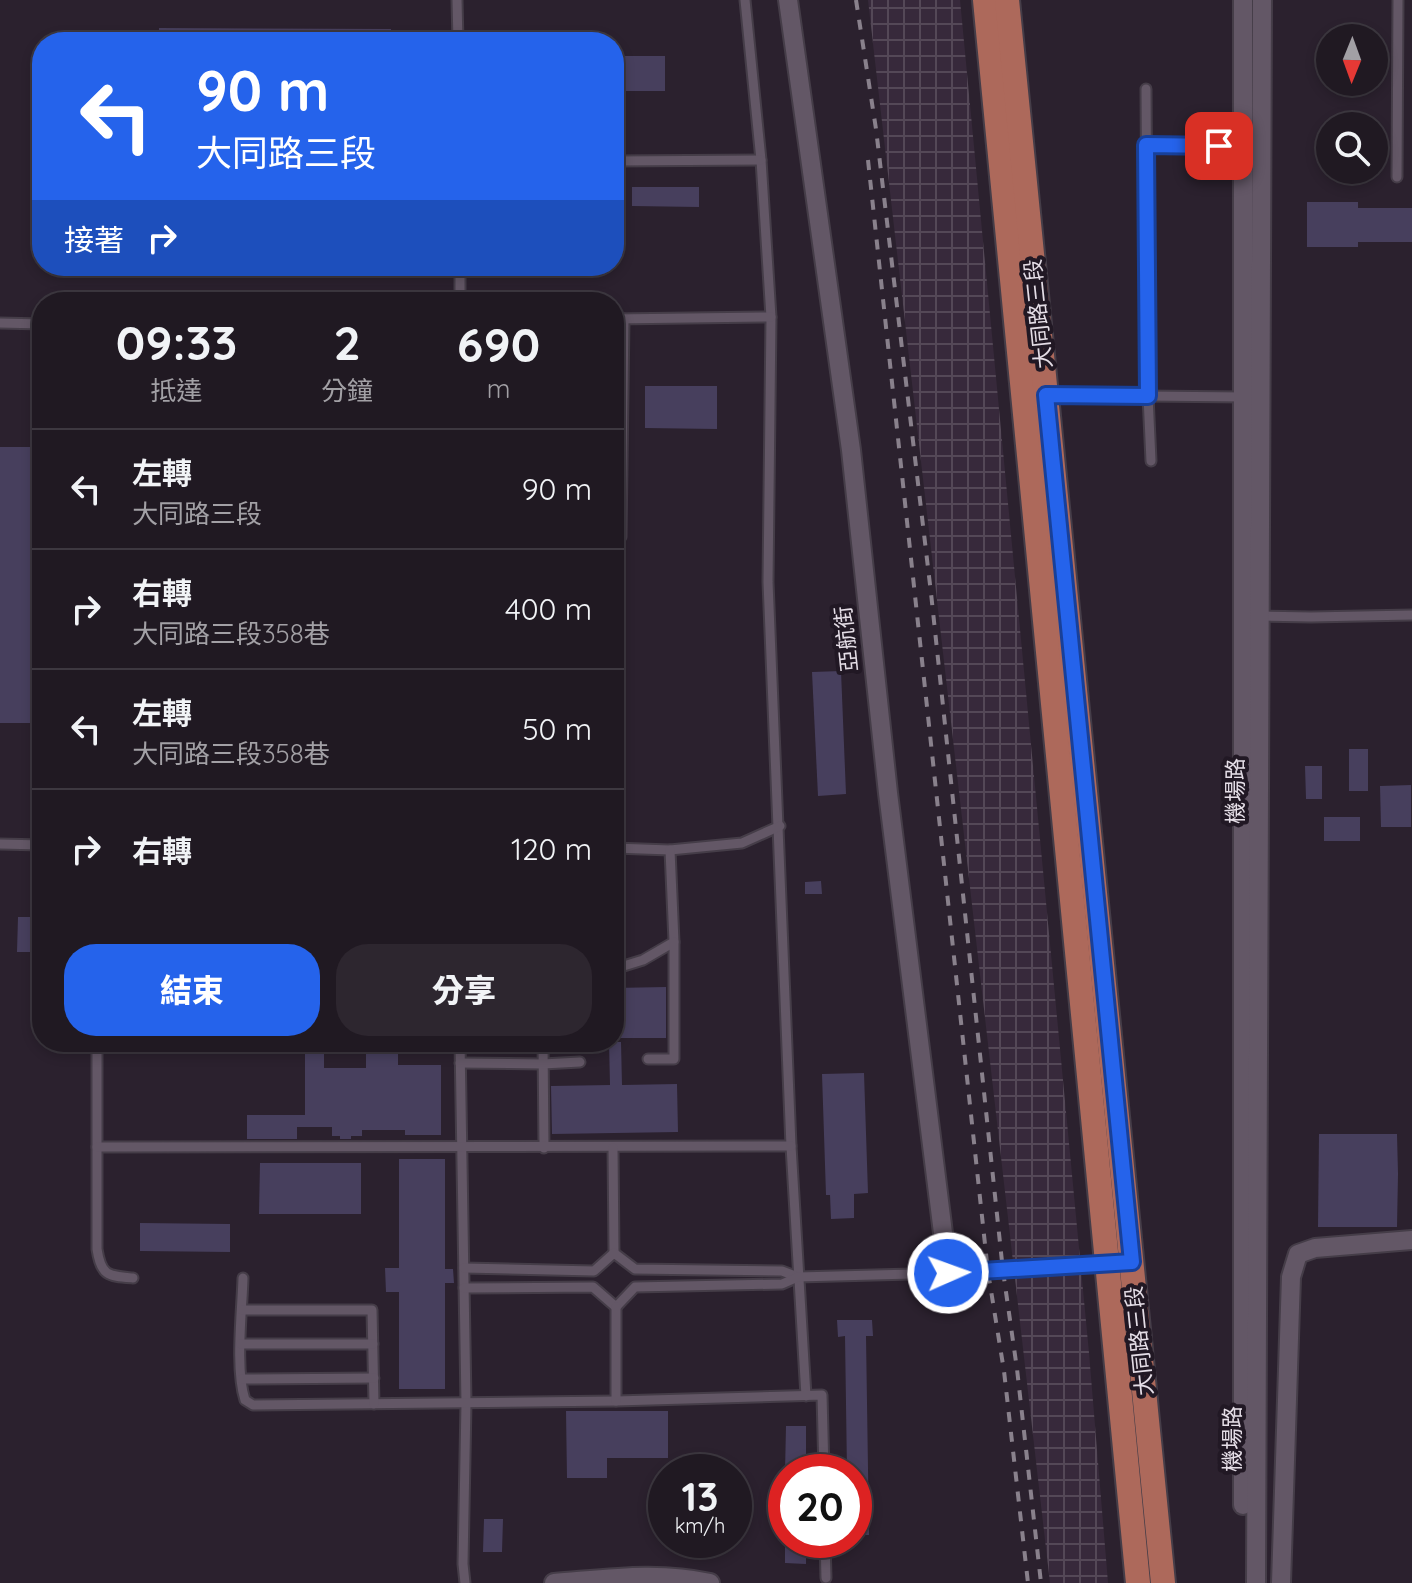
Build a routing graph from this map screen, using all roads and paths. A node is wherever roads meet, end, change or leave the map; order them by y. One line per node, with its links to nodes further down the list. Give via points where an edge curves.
1 (457, 0): 9 (lane)
2 (745, 0): 13 (lane)
3 (788, 0): 51 (street, 亞航街, via 851,450)
4 (985, 0): 20 (main road, 大同路三段)
5 (1007, 0): 20 (main road, 大同路三段)
6 (1243, 0): 12 (street, 機場路)
7 (1262, 0): 22 (street, 機場路)
8 (1398, 0): 15 (lane)
9 (458, 32)
10 (1146, 89): 11 (lane)
11 (1146, 145): 12 (lane); 21 (lane)
12 (1243, 146): 22 (street, 機場路)
13 (761, 160): 14 (lane); 16 (lane)
14 (624, 161)
15 (1397, 177)
16 (771, 317): 17 (lane); 26 (lane, via 768,582)
17 (624, 319)
18 (0, 323): 19 (lane)
19 (32, 324)
20 (1035, 394): 21 (lane); 47 (main road, 大同路三段)
21 (1148, 396): 22 (lane); 23 (lane)
22 (1252, 397): 25 (street, 機場路); 76 (street, 機場路)
23 (1151, 461)
24 (1412, 615): 25 (lane)
25 (1259, 616): 77 (street, 機場路)
26 (780, 826): 30 (lane, via 742,843); 40 (lane)
27 (0, 844): 28 (lane)
28 (32, 845)
29 (624, 848): 30 (lane)
30 (670, 850): 31 (lane)
31 (674, 942): 32 (lane); 36 (lane, via 674,1059)
32 (624, 966)
33 (97, 1052): 41 (lane)
34 (460, 1052): 38 (lane)
35 (543, 1052): 39 (lane)
36 (648, 1059)
37 (580, 1062): 39 (lane)
38 (460, 1063): 39 (lane); 42 (lane)
39 (543, 1064): 43 (lane)
40 (791, 1146): 44 (lane); 52 (lane)
41 (97, 1147): 42 (lane); 53 (lane, via 100,1266 109,1276)
42 (461, 1148): 43 (lane); 48 (lane)
43 (544, 1148): 44 (lane)
44 (613, 1148): 46 (lane)
45 (1412, 1240): 78 (street, via 1298,1254 1291,1277)
46 (614, 1253): 49 (lane); 50 (lane)
47 (1120, 1263): 51 (lane); 74 (main road, 大同路三段); 75 (main road, 大同路三段)
48 (464, 1268): 50 (lane); 57 (lane)
49 (635, 1269): 52 (lane, via 782,1271); 56 (lane)
50 (594, 1271): 55 (lane)
51 (948, 1273): 52 (lane)
52 (798, 1277): 56 (lane, via 782,1284); 64 (lane)
53 (133, 1278)
54 (243, 1278): 59 (lane)
55 (593, 1287): 57 (lane); 58 (lane)
56 (635, 1287): 58 (lane)
57 (464, 1288): 66 (lane)
58 (616, 1307): 65 (lane)
59 (242, 1310): 60 (lane); 61 (lane, via 372,1310)
60 (241, 1344): 61 (lane); 63 (lane)
61 (373, 1344): 62 (lane)
62 (374, 1378): 63 (lane); 67 (lane)
63 (242, 1379): 67 (lane, via 245,1400 253,1405)
64 (806, 1396): 65 (lane); 68 (lane, via 822,1395)
65 (616, 1401): 66 (lane)
66 (466, 1403): 67 (lane); 71 (lane)
67 (374, 1404)
68 (824, 1454)
69 (825, 1558): 70 (lane)
70 (826, 1578)
71 (465, 1583)
72 (554, 1583): 73 (street, via 654,1576)
73 (710, 1583)
74 (1138, 1583)
75 (1163, 1583)
76 (1243, 1583)
77 (1256, 1583)
78 (1281, 1583)

